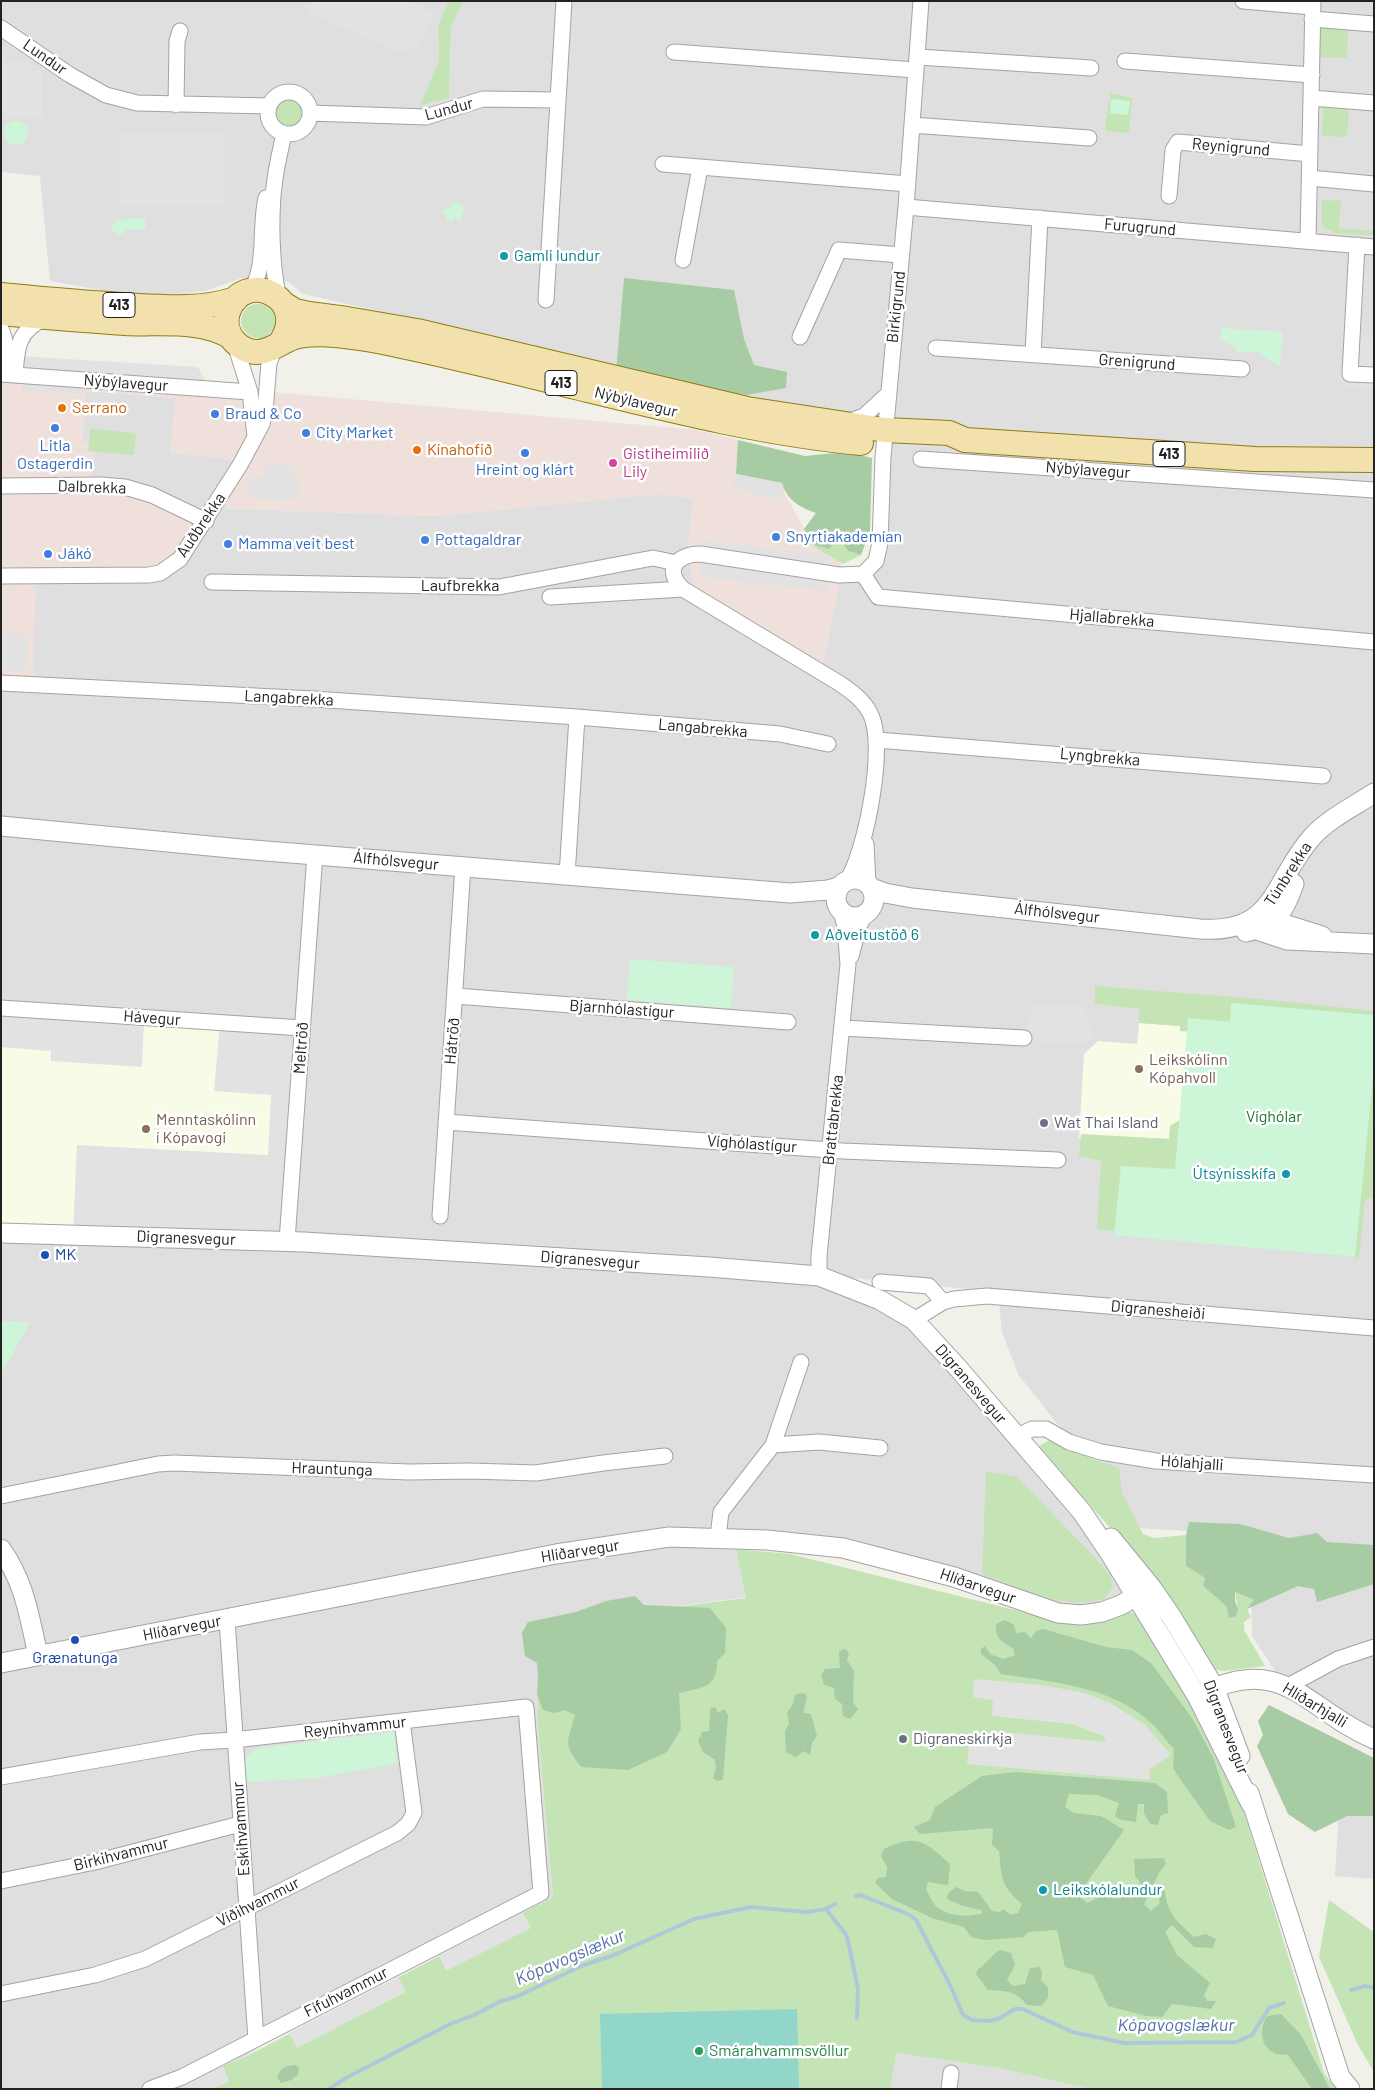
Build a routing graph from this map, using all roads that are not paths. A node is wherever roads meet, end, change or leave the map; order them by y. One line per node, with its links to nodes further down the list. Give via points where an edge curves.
1 (564, 1): 14 (street)
2 (921, 1): 10 (street, Birkigrund)
3 (1243, 1): 4 (street)
4 (1313, 9): 5 (street); 12 (street)
5 (1374, 24)
6 (1, 28): 16 (street, Lundur, via 70,75 106,95 137,103)
7 (180, 31): 16 (street)
8 (674, 52): 10 (street)
9 (1125, 61): 12 (street)
10 (917, 63): 11 (street); 19 (street, Birkigrund)
11 (1091, 68)
12 (1312, 74): 13 (street)
13 (1311, 98): 15 (street); 22 (street)
14 (558, 100): 18 (street, Lundur, via 483,99 426,117); 39 (street)
15 (1374, 103)
16 (176, 105): 17 (street, Lundur)
17 (269, 106): 18 (street, via 278,95 296,93 306,101); 20 (street, via 272,126)
18 (310, 113): 20 (street, via 302,130)
19 (912, 125): 21 (street); 27 (street, Birkigrund)
20 (284, 133): 25 (street)
21 (1089, 138)
22 (1310, 154): 26 (street); 29 (street, Reynigrund, via 1178,142 1173,150)
23 (663, 164): 24 (street)
24 (700, 166): 27 (street); 36 (street)
25 (275, 178): 37 (street, via 268,189 264,208 259,275); 40 (street, via 273,243 275,278)
26 (1310, 178): 28 (street); 32 (street)
27 (908, 184): 30 (street, Birkigrund)
28 (1374, 184)
29 (1169, 196)
30 (906, 207): 31 (street, Furugrund); 35 (street, Birkigrund)
31 (1040, 218): 32 (street, Furugrund); 48 (street)
32 (1308, 241): 33 (street, Furugrund)
33 (1357, 245): 34 (street, Furugrund); 51 (street, via 1350,374)
34 (1374, 247)
35 (902, 255): 44 (street, via 839,250); 53 (street, Birkigrund)
36 (683, 260)
37 (244, 294): 38 (main road, 413, via 206,306 182,307); 40 (main road, 413, via 261,290 271,292); 45 (main road, via 230,307 227,317)
38 (1, 295)
39 (546, 300)
40 (281, 301): 46 (main road, via 289,323); 54 (main road, Nýbýlavegur / 413, via 295,311 417,330 732,406)
41 (1, 313): 42 (main road, 413)
42 (49, 317): 45 (main road, 413, via 198,325 212,328); 50 (street, via 35,323 23,334)
43 (1, 329): 50 (street, via 5,339)
44 (800, 337)
45 (232, 339): 46 (main road, 413, via 246,350 256,352); 52 (street)
46 (278, 344): 55 (street, Auðbrekka, via 269,363 266,412); 56 (main road, Nýbýlavegur / 413, via 298,336 319,334 372,340 705,419 808,436)
47 (936, 348): 48 (street, Grenigrund)
48 (1033, 354): 49 (street, Grenigrund)
49 (1242, 370)
50 (7, 375): 52 (street, Nýbýlavegur)
51 (1374, 375)
52 (250, 392): 55 (street)
53 (888, 394): 54 (street, via 864,416); 56 (street, Birkigrund)
54 (837, 424): 56 (main road, Nýbýlavegur / 413)
55 (255, 437): 61 (street, Auðbrekka)
56 (885, 437): 58 (main road, Nýbýlavegur / 413, via 949,433 965,440 1255,459); 63 (street, via 880,543 876,561)
57 (921, 459): 60 (street, Nýbýlavegur)
58 (1369, 460): 60 (street)
59 (1, 486): 61 (street, Dalbrekka, via 125,487 152,494)
60 (1369, 489)
61 (206, 521): 64 (street, Auðbrekka, via 180,559 155,574)
62 (676, 563): 63 (street, via 682,557 700,554 839,575); 65 (street, Laufbrekka, via 653,558 499,587); 66 (street, via 674,577)
63 (863, 574): 68 (street, Hjallabrekka, via 878,597)
64 (1, 576)
65 (212, 582)
66 (683, 589): 67 (street); 71 (street, via 856,695 872,716)
67 (550, 596)
68 (1374, 642)
69 (1, 683): 70 (street, Langabrekka)
70 (577, 717): 72 (street, Langabrekka, via 780,734); 79 (street)
71 (877, 740): 73 (street, Lyngbrekka); 76 (street)
72 (828, 744)
73 (1323, 776)
74 (1374, 793): 86 (street, Túnbrekka, via 1340,816 1305,864 1284,907)
75 (1, 826): 77 (street, Álfhólsvegur)
76 (866, 830): 80 (street, via 853,871); 81 (street)
77 (315, 854): 78 (street, Álfhólsvegur); 92 (street, Meltröð)
78 (463, 866): 79 (street, Álfhólsvegur); 89 (street, Hátröð)
79 (567, 876): 82 (street, Álfhólsvegur)
80 (843, 884): 81 (street, via 858,879); 82 (street, Álfhólsvegur, via 828,890); 84 (street, via 836,897)
81 (870, 886): 83 (street, Álfhólsvegur, via 885,893); 85 (street, via 874,898)
82 (790, 893): 84 (street, Álfhólsvegur)
83 (912, 898): 85 (street, Álfhólsvegur); 86 (street, Álfhólsvegur, via 1229,933)
84 (840, 909): 85 (street, via 850,916 861,916); 88 (street, Brattabrekka, via 845,926)
85 (868, 911): 88 (street, Brattabrekka, via 859,926)
86 (1260, 922): 87 (street, Álfhólsvegur, via 1337,941)
87 (1374, 944)
88 (848, 964): 93 (street, Brattabrekka)
89 (456, 996): 91 (street, Bjarnhólastígur); 95 (street, Hátröð)
90 (1, 1008): 92 (street, Hávegur)
91 (788, 1022)
92 (302, 1028): 100 (street, Meltröð)
93 (843, 1028): 94 (street); 96 (street, Brattabrekka)
94 (1024, 1038)
95 (446, 1122): 96 (street, Víghólastígur); 98 (street, Hátröð)
96 (831, 1150): 97 (street, Víghólastígur); 101 (street, Brattabrekka)
97 (1058, 1160)
98 (440, 1216)
99 (1, 1233): 100 (street, Digranesvegur)
100 (287, 1241): 101 (street, Digranesvegur)
101 (819, 1276): 104 (street, Digranesvegur, via 880,1300)
102 (880, 1282): 103 (street, via 929,1286)
103 (943, 1302): 104 (street, Digranesheiði); 105 (street, Digranesheiði, via 987,1296)
104 (914, 1320): 107 (street, Digranesvegur)
105 (1374, 1328)
106 (801, 1362): 108 (street)
107 (1018, 1436): 111 (street, Hólahjalli, via 1032,1429 1046,1429 1069,1442 1101,1452 1156,1461); 115 (street, Digranesvegur)
108 (772, 1446): 109 (street, via 819,1442); 113 (street, via 721,1512)
109 (880, 1448)
110 (665, 1456): 112 (street, Hrauntunga, via 536,1473 409,1472 174,1463)
111 (1374, 1474)
112 (1, 1496)
113 (718, 1537): 115 (street, Hlíðarvegur, via 843,1548 954,1577 1058,1613 1081,1615 1102,1612); 116 (street, Hlíðarvegur, via 669,1537 567,1552)
114 (1, 1549): 118 (street, via 26,1596)
115 (1144, 1592): 121 (street, Digranesvegur)
116 (227, 1620): 118 (street, Hlíðarvegur); 124 (street, Eskihvammur)
117 (1374, 1647): 120 (street, via 1338,1659)
118 (38, 1655): 119 (street, Hlíðarvegur)
119 (1, 1663)
120 (1288, 1686): 121 (street, Hlíðarhjalli, via 1255,1678 1241,1679); 123 (street, Hlíðarhjalli, via 1359,1732)
121 (1205, 1692): 135 (street, Digranesvegur, via 1251,1804 1340,2077)
122 (402, 1721): 124 (street, Reynihvammur); 128 (street, Reynihvammur, via 526,1707); 129 (street, Víðihvammur, via 414,1800 414,1813 408,1824 398,1833)
123 (1374, 1738)
124 (234, 1740): 125 (street, Reynihvammur, via 200,1742); 126 (street, Eskihvammur)
125 (1, 1777)
126 (240, 1824): 127 (street, Birkihvammur, via 95,1862); 129 (street, Eskihvammur)
127 (1, 1881)
128 (541, 1893): 131 (street, Fífuhvammur)
129 (246, 1908): 130 (street, Víðihvammur, via 145,1959 95,1975); 131 (street, Eskihvammur)
130 (1, 1994)
131 (256, 2039): 133 (street, Fífuhvammur, via 182,2077)
132 (952, 2073): 134 (street)
133 (150, 2089)
134 (949, 2089)
135 (1350, 2089)

